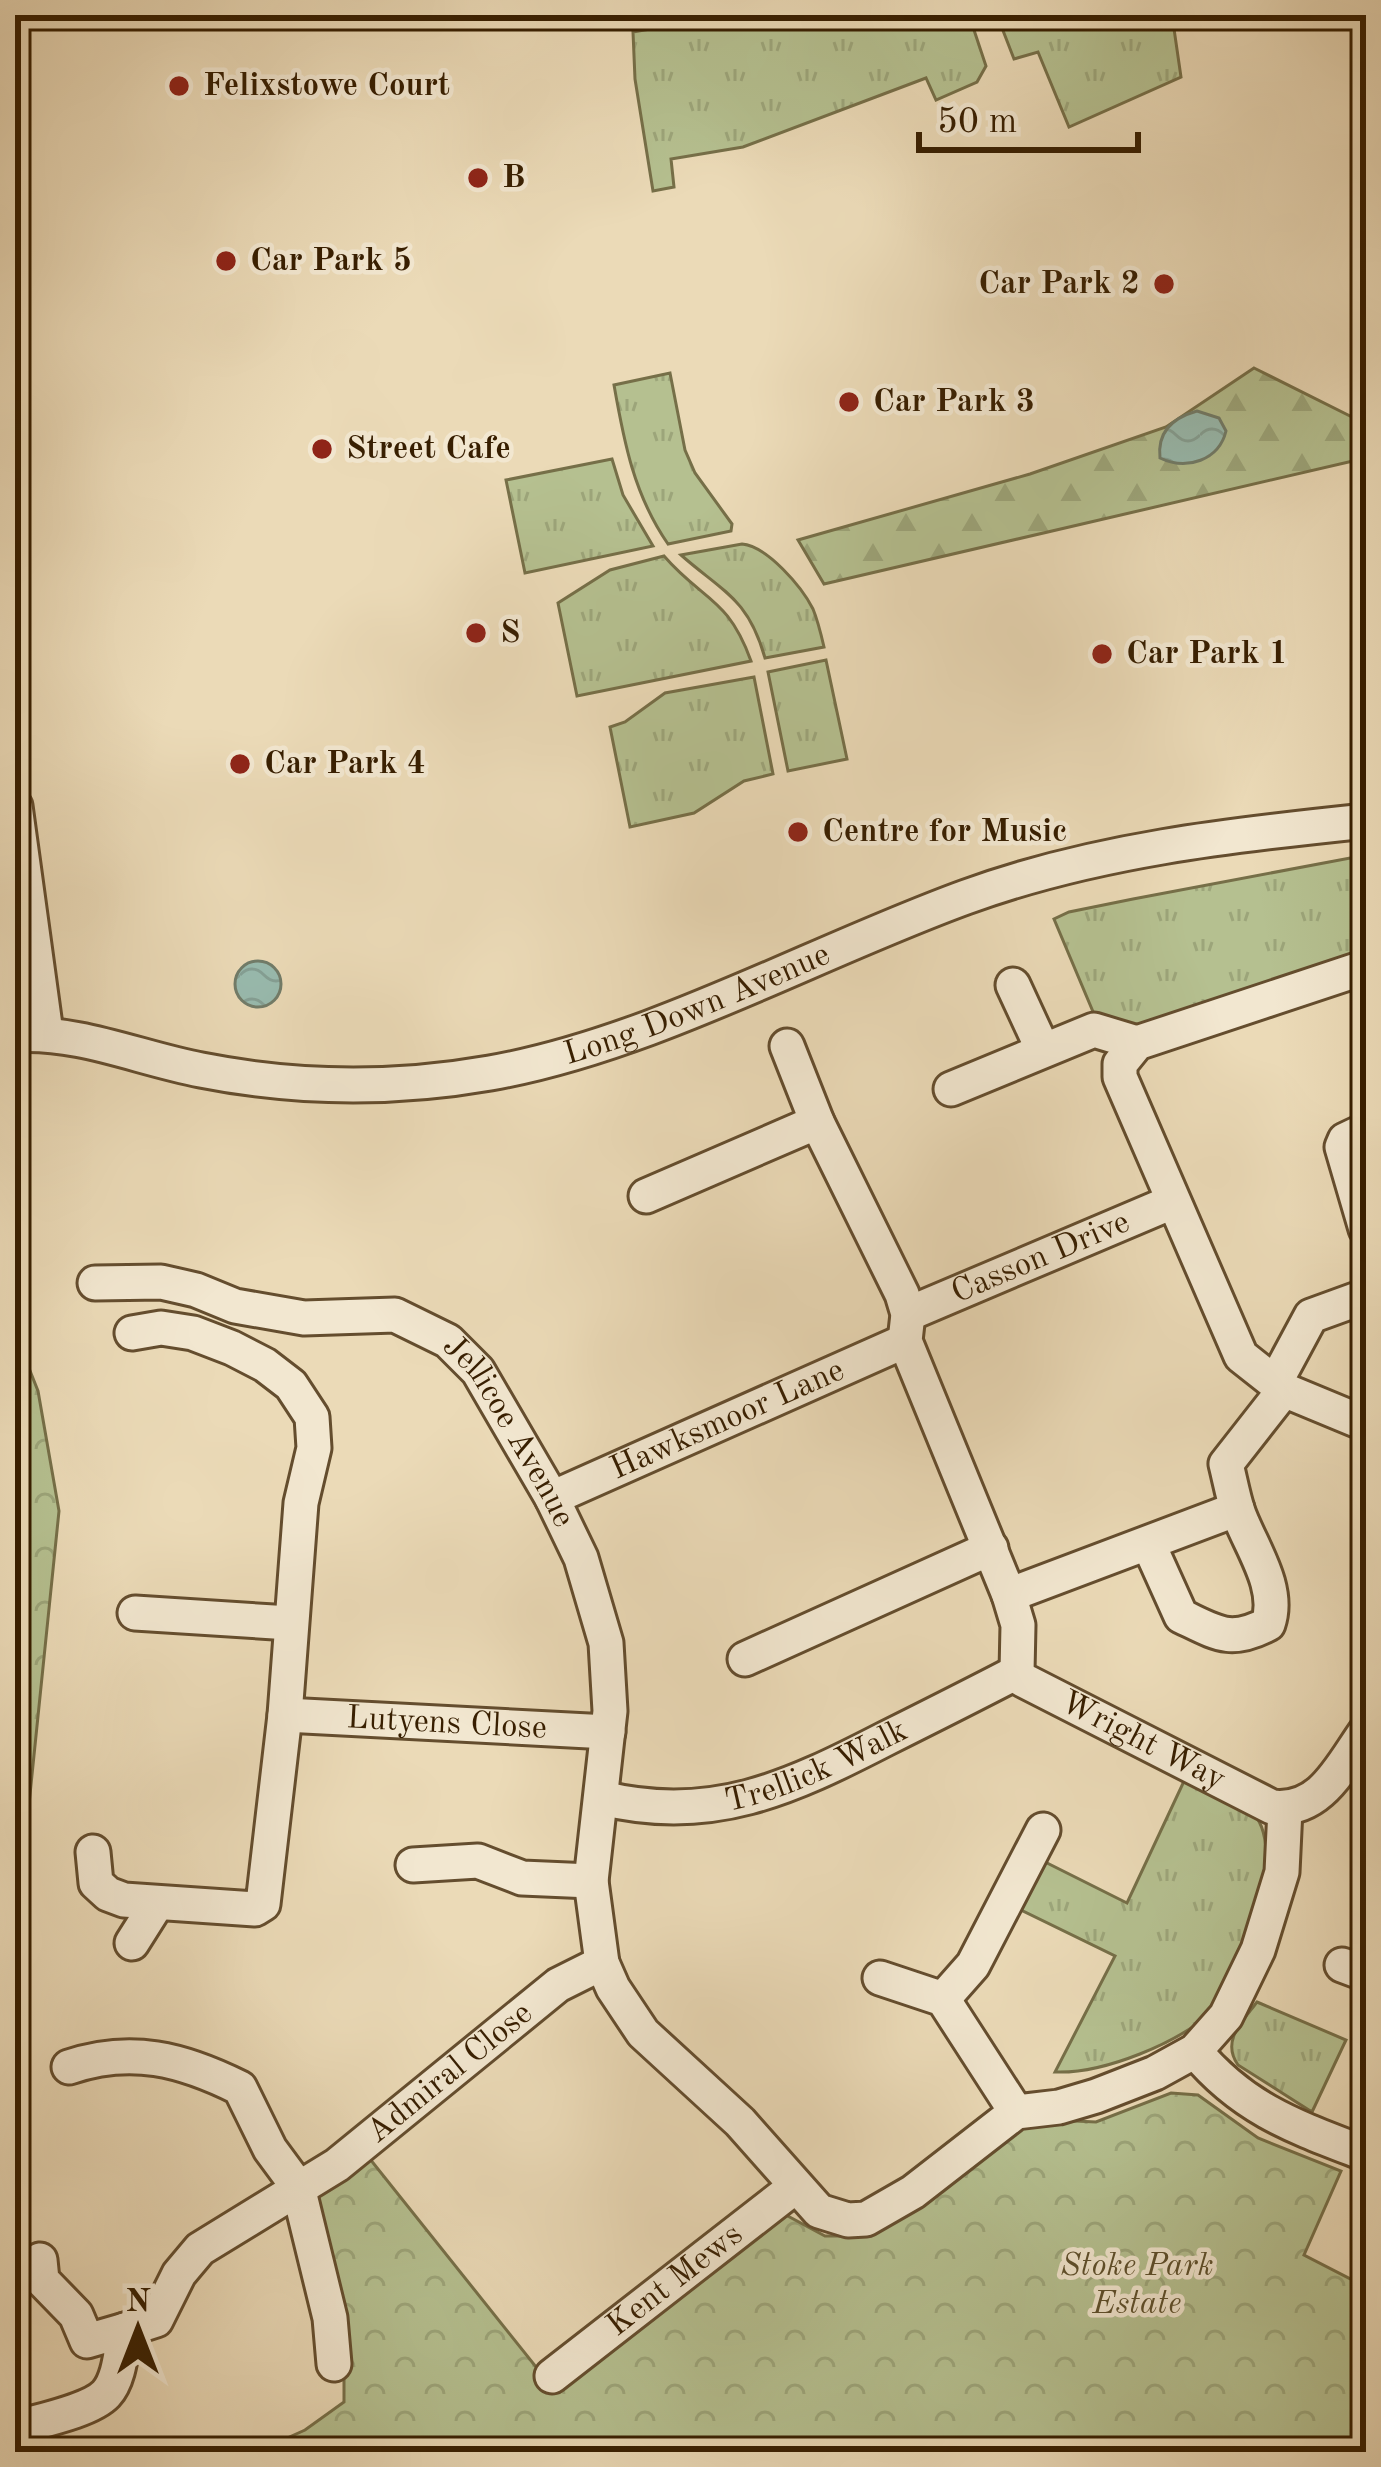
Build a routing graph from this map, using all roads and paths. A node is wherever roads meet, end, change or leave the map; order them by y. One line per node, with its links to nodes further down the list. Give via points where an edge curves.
1 (15, 806): 5 (street)
2 (1366, 821): 5 (street, Long Down Avenue, via 1173,844 1020,880 598,1045 494,1072 388,1084 281,1083)
3 (1366, 967): 6 (street)
4 (1013, 985): 8 (street)
5 (30, 1034)
6 (1137, 1043): 8 (street, via 1094,1030); 13 (street, Casson Drive, via 1124,1054 1120,1077)
7 (787, 1046): 10 (street)
8 (1043, 1050): 9 (street)
9 (951, 1089)
10 (817, 1122): 12 (street); 17 (street, via 896,1278)
11 (1366, 1130): 14 (street, via 1345,1140 1342,1155)
12 (646, 1196)
13 (1172, 1202): 17 (street, Casson Drive); 19 (street, Casson Drive, via 1241,1356)
14 (1366, 1228)
15 (95, 1283): 21 (street, Jellicoe Avenue, via 161,1282 268,1314 414,1321 478,1371)
16 (1366, 1296): 19 (street, via 1311,1316)
17 (906, 1328): 21 (street, Hawksmoor Lane); 24 (street)
18 (132, 1333): 27 (street, via 160,1328 232,1348 304,1400 314,1448)
19 (1280, 1387): 20 (street, Casson Drive); 22 (street, via 1226,1464)
20 (1366, 1424)
21 (552, 1498): 32 (street, Jellicoe Avenue, via 581,1558 606,1643)
22 (1237, 1509): 23 (street); 23 (street, via 1270,1596 1268,1624 1254,1631 1224,1636 1181,1616)
23 (1149, 1545): 25 (street)
24 (991, 1548): 25 (street); 28 (street)
25 (1010, 1594): 29 (street)
26 (135, 1613): 27 (street)
27 (290, 1623): 30 (street)
28 (745, 1658)
29 (1017, 1672): 33 (street, Trellick Walk, via 813,1776 746,1801 640,1807); 34 (street, Wright Way, via 1051,1697)
30 (285, 1714): 32 (street, Lutyens Close); 39 (street, via 263,1904)
31 (1366, 1731): 34 (street, via 1317,1798)
32 (608, 1732): 33 (street, Jellicoe Avenue)
33 (602, 1798): 38 (street, Jellicoe Avenue)
34 (1285, 1809): 44 (street, Jellicoe Avenue, via 1282,1872 1258,1950 1226,2016)
35 (1042, 1830): 43 (street, via 973,1965)
36 (93, 1852): 39 (street, via 100,1889)
37 (413, 1865): 38 (street, via 478,1861 522,1877)
38 (591, 1881): 41 (street, Jellicoe Avenue)
39 (156, 1905): 40 (street)
40 (132, 1943)
41 (602, 1963): 48 (street, Jellicoe Avenue, via 644,2032); 49 (street, Admiral Close, via 568,1978 337,2165)
42 (880, 1978): 43 (street)
43 (943, 1999): 46 (street)
44 (1195, 2051): 46 (street, Jellicoe Avenue, via 1096,2096); 47 (street, via 1221,2082 1275,2119)
45 (69, 2067): 49 (street, via 100,2056 153,2055 240,2088)
46 (1016, 2112): 48 (street, Jellicoe Avenue, via 866,2219 819,2211)
47 (1366, 2154)
48 (796, 2186): 53 (street, Kent Mews)
49 (298, 2187): 51 (street, Admiral Close, via 200,2249 156,2320); 52 (street)
50 (40, 2260): 51 (street, via 42,2280 76,2314 87,2342)
51 (125, 2330): 54 (street, via 106,2394)
52 (334, 2364)
53 (552, 2377)
54 (15, 2428)

